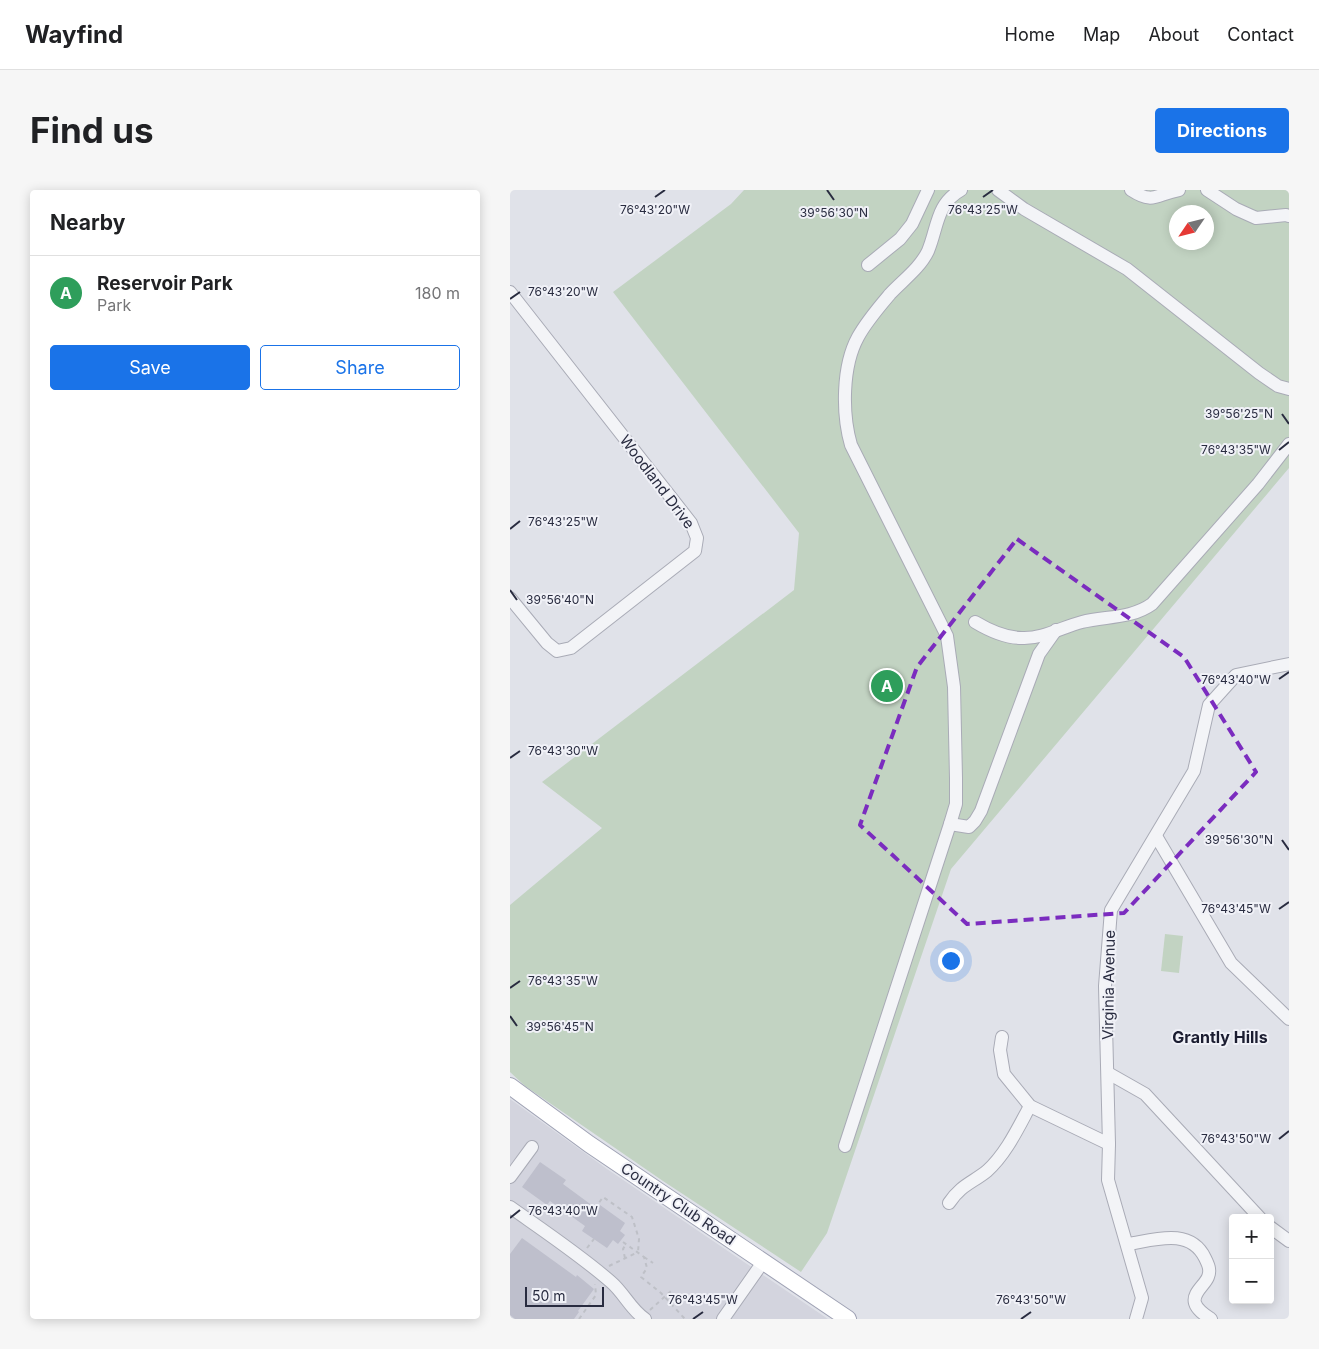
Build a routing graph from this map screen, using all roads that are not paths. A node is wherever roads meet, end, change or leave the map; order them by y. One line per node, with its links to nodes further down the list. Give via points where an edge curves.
1 (928, 190): 8 (street, via 912,224 900,239)
2 (961, 190): 16 (street, via 950,196 942,209 927,252 857,337 847,371 845,409 851,445 947,636 954,687 956,778 956,804)
3 (998, 190): 10 (street, via 1024,209 1127,269 1259,373 1278,386)
4 (1131, 190): 5 (street, via 1144,198)
5 (1179, 190)
6 (1207, 190): 7 (street, via 1256,218)
7 (1289, 216)
8 (868, 266)
9 (510, 292): 12 (street, Woodland Drive, via 691,523 697,538 695,551 571,648 557,651 547,643)
10 (1289, 389)
11 (1289, 444): 14 (street, via 1152,604 1129,614)
12 (510, 598)
13 (975, 622): 14 (street, via 992,632 1024,639)
14 (1056, 630): 16 (street, via 1039,654 981,811 969,827)
15 (1289, 664): 17 (street, Virginia Avenue, via 1236,675 1209,704 1194,771)
16 (950, 824): 25 (street)
17 (1156, 836): 18 (street, via 1231,963); 20 (street, Virginia Avenue, via 1111,910 1105,986)
18 (1289, 1019)
19 (1002, 1037): 22 (street, via 1000,1050 1004,1074)
20 (1108, 1073): 23 (street, Virginia Avenue); 29 (street, via 1145,1094)
21 (510, 1086): 33 (main road, Country Club Road)
22 (1030, 1106): 23 (street); 27 (street, via 998,1159 988,1170 962,1187)
23 (1109, 1144): 32 (street, Virginia Avenue, via 1108,1180)
24 (532, 1146): 26 (street)
25 (845, 1146)
26 (510, 1177)
27 (949, 1203)
28 (510, 1207): 34 (street, via 610,1281 635,1311)
29 (1256, 1214)
30 (1274, 1230): 31 (street)
31 (1289, 1241)
32 (1128, 1244): 37 (street, Virginia Avenue, via 1142,1298); 38 (street, via 1169,1237 1184,1240 1199,1249 1210,1273 1196,1295 1195,1304)
33 (762, 1262): 35 (street); 36 (main road, Country Club Road)
34 (647, 1317)
35 (723, 1319)
36 (848, 1319)
37 (1136, 1319)
38 (1211, 1319)

